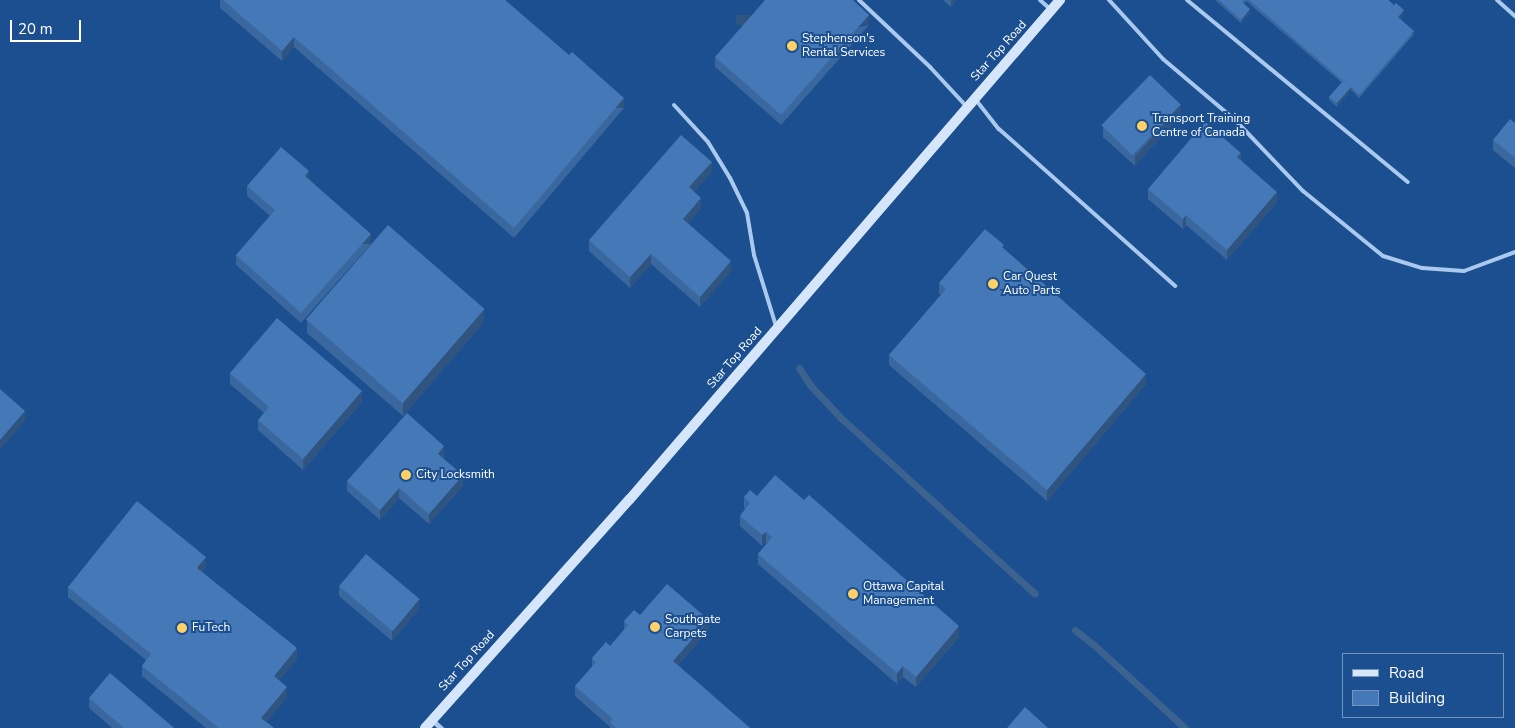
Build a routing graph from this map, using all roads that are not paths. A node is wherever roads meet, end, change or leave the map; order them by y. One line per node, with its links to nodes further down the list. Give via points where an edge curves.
1 (859, 0): 11 (lane)
2 (1040, 0): 7 (lane)
3 (1060, 0): 7 (street, Star Top Road)
4 (1109, 0): 13 (lane, via 1163,59 1236,121 1303,191 1383,256 1422,268 1464,271)
5 (1187, 0): 12 (lane)
6 (1497, 0): 8 (lane)
7 (1052, 10): 9 (street, Star Top Road)
8 (1515, 16)
9 (974, 98): 11 (street, Star Top Road); 14 (lane, via 999,129)
10 (674, 105): 15 (lane, via 708,142 747,213 754,255)
11 (966, 106): 15 (street, Star Top Road)
12 (1408, 182)
13 (1515, 252)
14 (1175, 286)
15 (777, 329): 16 (street, Star Top Road, via 624,506)
16 (432, 719): 17 (street, Star Top Road); 18 (street)
17 (425, 728)
18 (441, 728)

